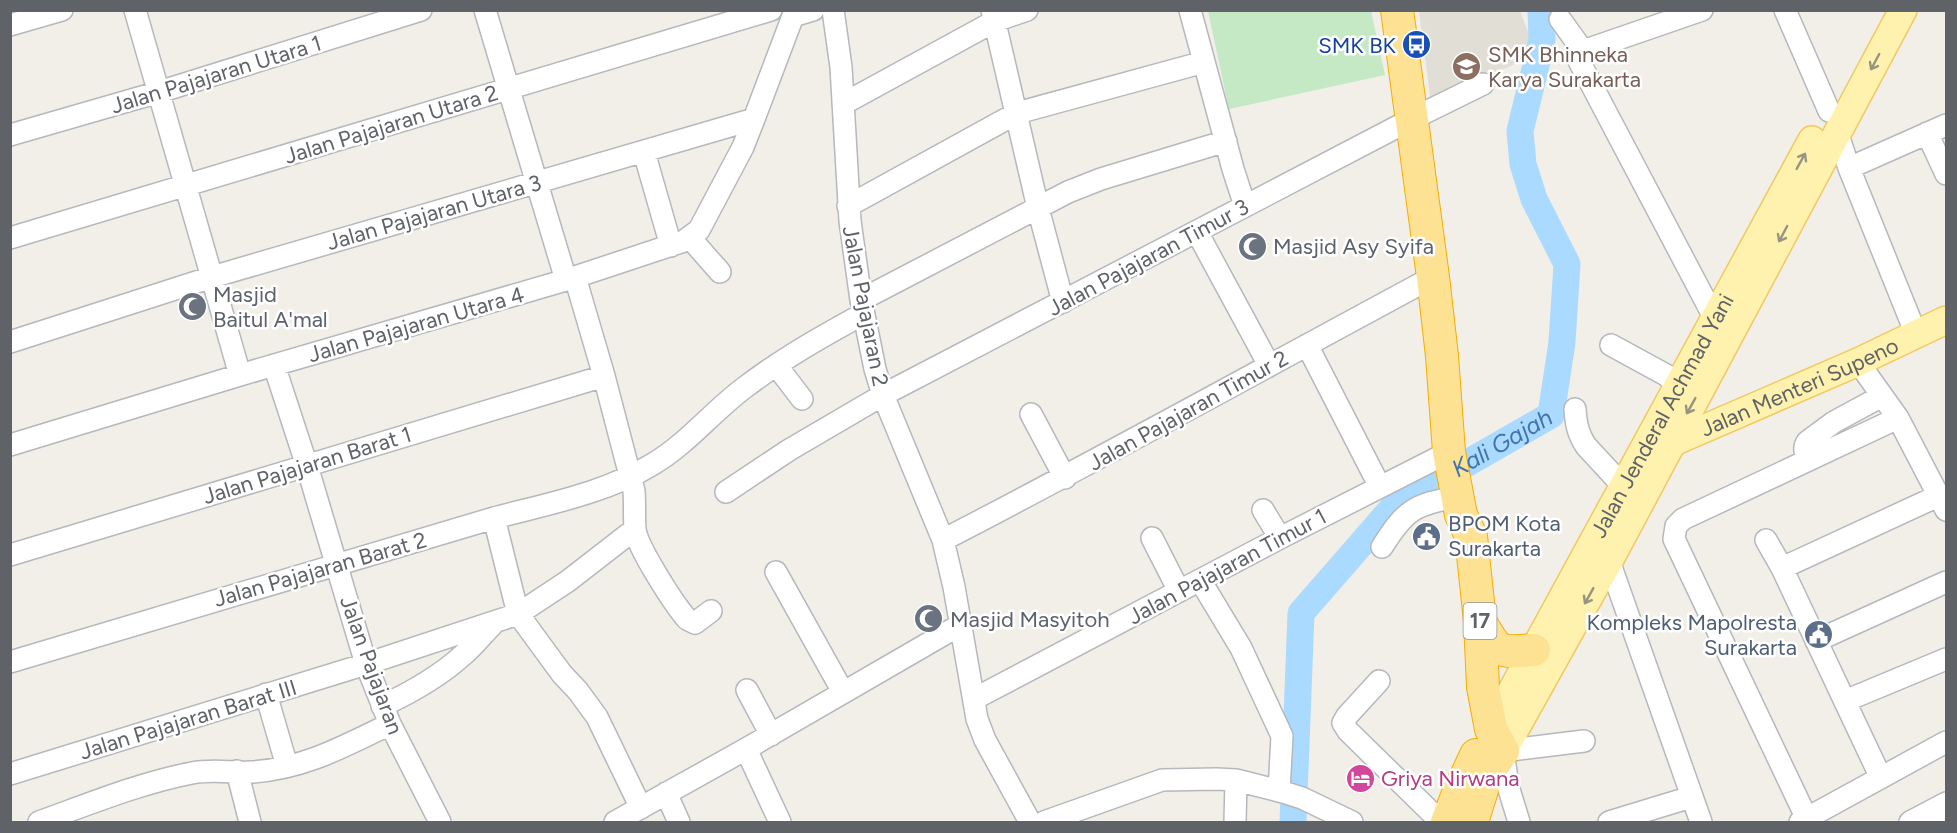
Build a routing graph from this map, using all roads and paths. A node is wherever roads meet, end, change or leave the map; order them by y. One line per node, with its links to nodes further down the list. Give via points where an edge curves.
1 (62, 10): 18 (street)
2 (135, 10): 23 (street)
3 (421, 10): 23 (street, Jalan Pajajaran Utara 1)
4 (485, 10): 22 (street)
5 (771, 10): 22 (street, Jalan Pajajaran Utara 2)
6 (833, 10): 24 (street, Jalan Pajajaran 2)
7 (1027, 10): 15 (street)
8 (1190, 10): 20 (street)
9 (1397, 10): 27 (highway, 17)
10 (1785, 10): 28 (street)
11 (1882, 10): 28 (main road, Jalan Jenderal Achmad Yani)
12 (1903, 10): 28 (main road, Jalan Jenderal Achmad Yani, one-way to 28)
13 (1698, 11): 16 (street)
14 (797, 12): 26 (street)
15 (994, 16): 24 (street); 25 (street)
16 (1658, 17): 19 (street)
17 (1560, 19): 19 (street)
18 (10, 25)
19 (1581, 56): 50 (street)
20 (1204, 62): 25 (street); 32 (street)
21 (1483, 84): 27 (street, Jalan Pajajaran Timur 3)
22 (508, 89): 36 (street); 37 (street, Jalan Pajajaran Utara 2)
23 (159, 92): 31 (street, Jalan Pajajaran Utara 1); 37 (street)
24 (843, 104): 38 (street, Jalan Pajajaran 2)
25 (1017, 113): 38 (street); 40 (street)
26 (754, 119): 33 (street, Jalan Pajajaran Utara 3); 43 (street, via 700,228)
27 (1412, 119): 39 (street, Jalan Pajajaran Timur 3); 45 (highway, 17)
28 (1833, 122): 34 (street); 50 (main road, Jalan Jenderal Achmad Yani, one-way to 28); 69 (main road, Jalan Jenderal Achmad Yani, one-way to 69)
29 (1947, 125): 30 (street)
30 (1927, 133): 34 (street); 35 (street)
31 (10, 135)
32 (1226, 141): 39 (street); 40 (street, Jalan Pajajaran Barat 2, via 1101,179)
33 (644, 152): 36 (street, Jalan Pajajaran Utara 3); 43 (street)
34 (1849, 168): 52 (street)
35 (1947, 174)
36 (537, 182): 46 (street, Jalan Pajajaran Utara 3); 47 (street)
37 (186, 186): 42 (street, Jalan Pajajaran Utara 2); 46 (street)
38 (848, 206): 49 (street, Jalan Pajajaran 2)
39 (1245, 206): 41 (street, Jalan Pajajaran Timur 3)
40 (1038, 208): 48 (street); 49 (street, Jalan Pajajaran Barat 2)
41 (1197, 232): 48 (street, Jalan Pajajaran Timur 3); 59 (street)
42 (10, 238)
43 (681, 242): 44 (street); 47 (street, Jalan Pajajaran Utara 4)
44 (720, 272)
45 (1433, 277): 54 (street, Jalan Pajajaran Timur 2); 75 (highway, 17)
46 (212, 278): 53 (street, Jalan Pajajaran Utara 3); 60 (street)
47 (570, 278): 57 (street, Jalan Pajajaran Utara 4); 61 (street)
48 (1063, 302): 63 (street, Jalan Pajajaran Timur 3)
49 (862, 307): 58 (street, Jalan Pajajaran Barat 2); 63 (street, Jalan Pajajaran 2)
50 (1715, 319): 62 (main road, Jalan Jenderal Achmad Yani)
51 (1947, 320): 52 (main road, Jalan Menteri Supeno)
52 (1916, 334): 56 (main road, Jalan Menteri Supeno)
53 (10, 342)
54 (1307, 345): 59 (street, Jalan Pajajaran Timur 2); 76 (street)
55 (1611, 345): 62 (street)
56 (1858, 362): 64 (street); 69 (main road, Jalan Menteri Supeno)
57 (274, 365): 60 (street, Jalan Pajajaran Utara 4); 72 (street, Jalan Pajajaran)
58 (776, 365): 65 (street); 73 (street, Jalan Pajajaran Barat 2, via 742,389 680,445)
59 (1269, 365): 74 (street, Jalan Pajajaran Timur 2)
60 (240, 375): 70 (street, Jalan Pajajaran Utara 4)
61 (604, 376): 72 (street, Jalan Pajajaran Barat 1); 73 (street)
62 (1679, 386): 69 (main road, Jalan Jenderal Achmad Yani)
63 (883, 395): 78 (street, Jalan Pajajaran Timur 3); 85 (street, Jalan Pajajaran 2)
64 (1882, 396): 68 (street); 71 (street, via 1807,442 1804,451)
65 (802, 399)
66 (1575, 409): 77 (street, via 1581,439)
67 (1031, 414): 74 (street)
68 (1898, 418): 71 (street); 79 (street)
69 (1659, 443): 77 (main road, Jalan Jenderal Achmad Yani); 89 (main road, Jalan Jenderal Achmad Yani)
70 (10, 445)
71 (1809, 459): 131 (street, via 1683,519 1676,526 1674,539)
72 (307, 466): 88 (street, Jalan Pajajaran Barat 1); 90 (street, Jalan Pajajaran)
73 (630, 477): 81 (street, Jalan Pajajaran Barat 2); 82 (street, via 636,507)
74 (1065, 477): 85 (street, Jalan Pajajaran Timur 2)
75 (1455, 482): 76 (street, Jalan Pajajaran Timur 1); 87 (street, via 1433,501 1411,510); 98 (highway, 17, via 1471,536); 117 (highway, 17, via 1454,545 1466,681)
76 (1380, 487): 84 (street, Jalan Pajajaran Timur 1)
77 (1624, 488): 102 (main road, Jalan Jenderal Achmad Yani)
78 (726, 492)
79 (1942, 503): 91 (street)
80 (1263, 510): 84 (street)
81 (494, 518): 90 (street, Jalan Pajajaran Barat 2); 97 (street)
82 (635, 529): 96 (street, via 647,559 687,619 695,623); 97 (street, Jalan Pajajaran Barat III)
83 (1152, 537): 95 (street)
84 (1280, 538): 93 (street, Jalan Pajajaran Timur 1)
85 (943, 540): 100 (street, Jalan Pajajaran 2)
86 (1766, 540): 91 (street)
87 (1382, 547)
88 (10, 555)
89 (1609, 561): 117 (main road, Jalan Jenderal Achmad Yani, one-way to 117); 125 (street)
90 (337, 564): 104 (street, Jalan Pajajaran Barat 2); 105 (street, Jalan Pajajaran)
91 (1782, 568): 101 (street)
92 (776, 572): 108 (street)
93 (1200, 580): 95 (street, Jalan Pajajaran Timur 1); 124 (street, via 1241,648 1282,736)
94 (1947, 582): 101 (street)
95 (1179, 591): 110 (street, Jalan Pajajaran Timur 1)
96 (711, 611)
97 (518, 614): 99 (street, Jalan Pajajaran Barat III); 127 (street, via 597,717)
98 (1480, 621): 102 (highway, 17, via 1501,650); 117 (highway, 17)
99 (493, 623): 105 (street, Jalan Pajajaran Barat III); 112 (street, via 464,655 402,697)
100 (960, 625): 108 (street); 110 (street, Jalan Pajajaran 2)
101 (1816, 641): 111 (street)
102 (1534, 650): 117 (main road, Jalan Jenderal Achmad Yani)
103 (1947, 659): 111 (street)
104 (10, 662)
105 (366, 664): 109 (street, Jalan Pajajaran Barat III); 112 (street, Jalan Pajajaran)
106 (1379, 681): 142 (street, via 1343,723)
107 (747, 690): 113 (street)
108 (843, 692): 113 (street)
109 (266, 694): 118 (street); 120 (street, Jalan Pajajaran Barat III)
110 (974, 699): 138 (street, Jalan Pajajaran 2, via 985,740)
111 (1845, 701): 121 (street)
112 (386, 715): 118 (street, via 315,760); 134 (street, Jalan Pajajaran)
113 (771, 735): 116 (street)
114 (1584, 741): 117 (street)
115 (1947, 742): 121 (street)
116 (746, 749): 123 (street); 137 (street)
117 (1493, 759): 143 (highway, Jalan Jenderal Achmad Yani, via 1457,796); 144 (highway, Jalan Jenderal Achmad Yani / 17); 145 (street)
118 (287, 766): 119 (street)
119 (237, 771): 129 (street, via 193,773 99,800); 133 (street)
120 (10, 774)
121 (1881, 777): 131 (street)
122 (1236, 780): 124 (street); 128 (street, via 1162,780); 140 (street)
123 (666, 793): 127 (street); 136 (street)
124 (1288, 794): 141 (street)
125 (1691, 797): 146 (street); 147 (street)
126 (1947, 803): 148 (street)
127 (641, 808): 135 (street)
128 (1075, 817): 139 (street)
129 (67, 818): 132 (street)
130 (1947, 820): 149 (street)
131 (1804, 821)
132 (39, 822)
133 (250, 822)
134 (440, 822)
135 (615, 822)
136 (679, 822)
137 (780, 822)
138 (1030, 822)
139 (1044, 822)
140 (1235, 822)
141 (1352, 822)
142 (1441, 822)
143 (1448, 822)
144 (1472, 822)
145 (1519, 822)
146 (1609, 822)
147 (1701, 822)
148 (1910, 822)
149 (1941, 822)

